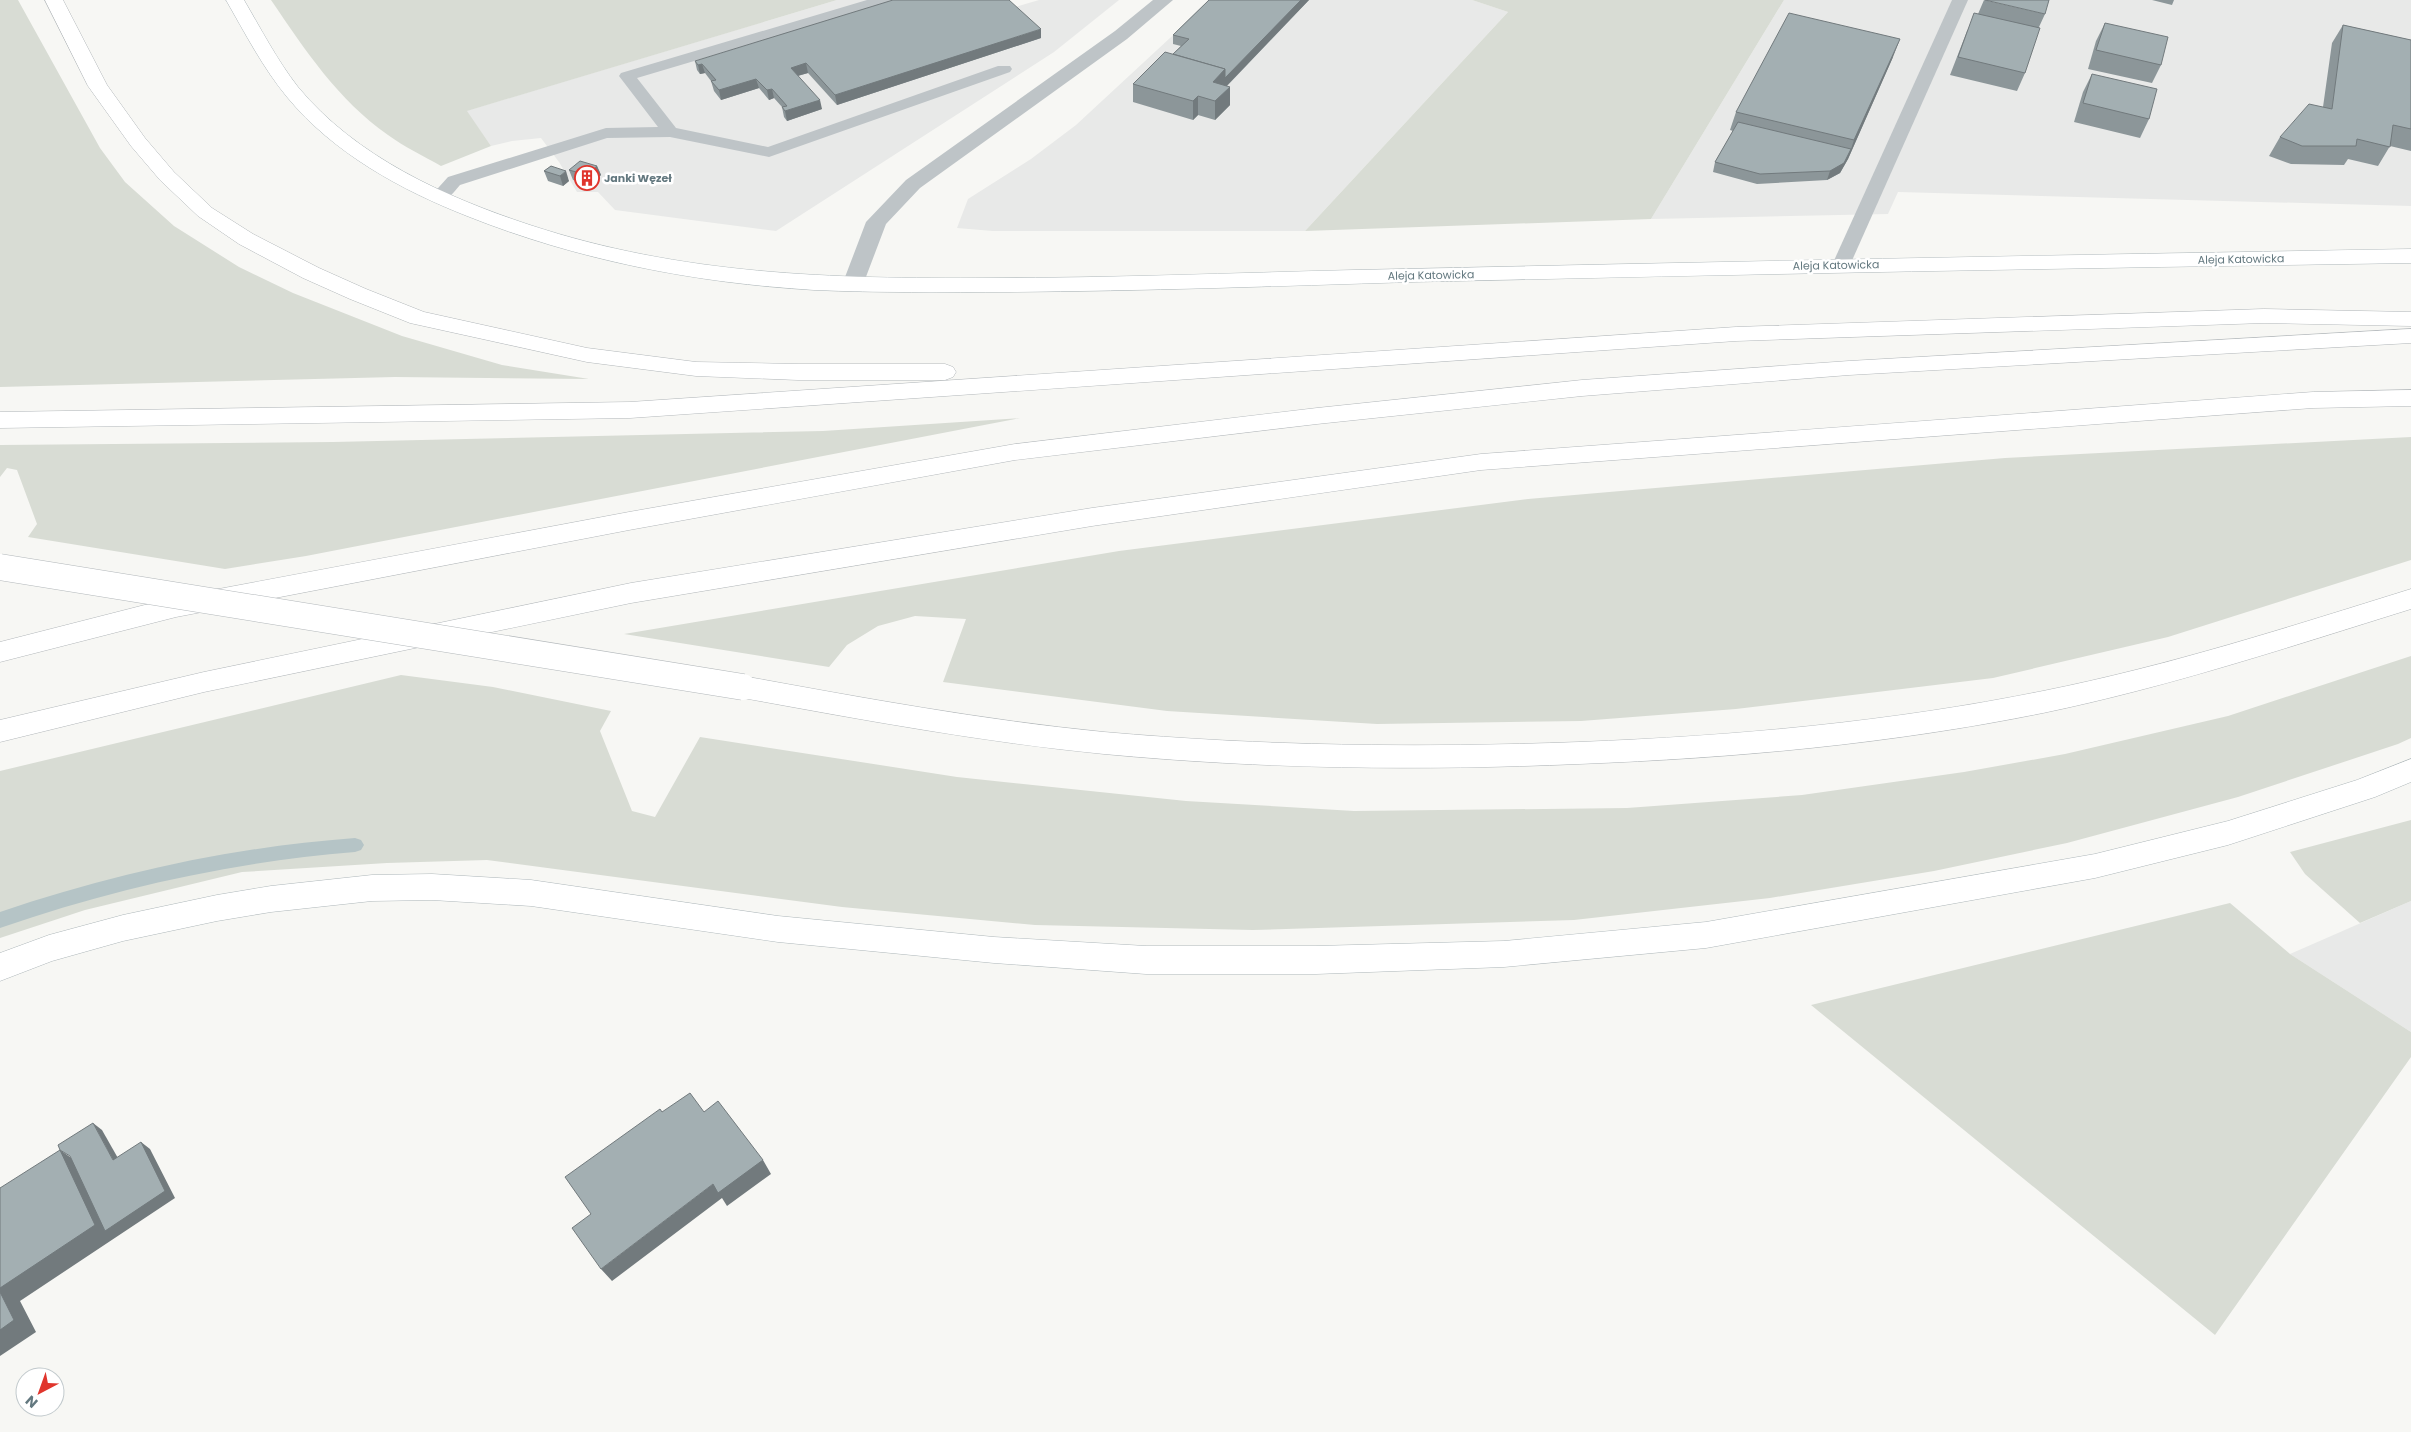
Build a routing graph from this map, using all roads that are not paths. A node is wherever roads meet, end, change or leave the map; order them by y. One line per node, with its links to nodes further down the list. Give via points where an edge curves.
1 (54, 0): 14 (main road, via 109,102 167,176 205,212 246,239 311,273 418,318 588,355 696,369 928,372)
2 (235, 0): 8 (main road, Aleja Katowicka, via 278,72 303,104 332,131 374,160)
3 (884, 0): 7 (lane, via 627,76)
4 (1164, 0): 11 (street, via 1053,85 913,184 876,222)
5 (1960, 0): 10 (lane)
6 (1004, 69): 7 (lane, via 769,152)
7 (670, 132): 8 (lane, via 606,133 454,181)
8 (439, 197): 11 (main road, Aleja Katowicka, via 548,238 621,258 774,280)
9 (2411, 256): 10 (main road, Aleja Katowicka)
10 (1841, 265): 11 (main road, Aleja Katowicka, via 1030,285)
11 (853, 285)
12 (2411, 319): 14 (main road, via 2264,316 1736,334)
13 (2411, 336): 19 (main road, via 1868,367 1582,388 1015,452 176,607)
14 (1209, 370): 16 (main road, via 630,410)
15 (2411, 398): 20 (main road, via 2313,400 1481,462 1092,517 631,593 204,682)
16 (0, 420)
17 (0, 566): 18 (main road, bridge, via 886,713 1021,732 1161,748 1403,758 1722,747 1981,714 2214,660)
18 (2411, 599)
19 (0, 652)
20 (0, 731)
21 (2411, 770): 22 (main road, via 2365,789 2228,833 2095,866 1706,935 1504,954 1316,960 1146,960 994,950 797,930 531,893 432,887 363,889 217,908 49,948)
22 (0, 967)

